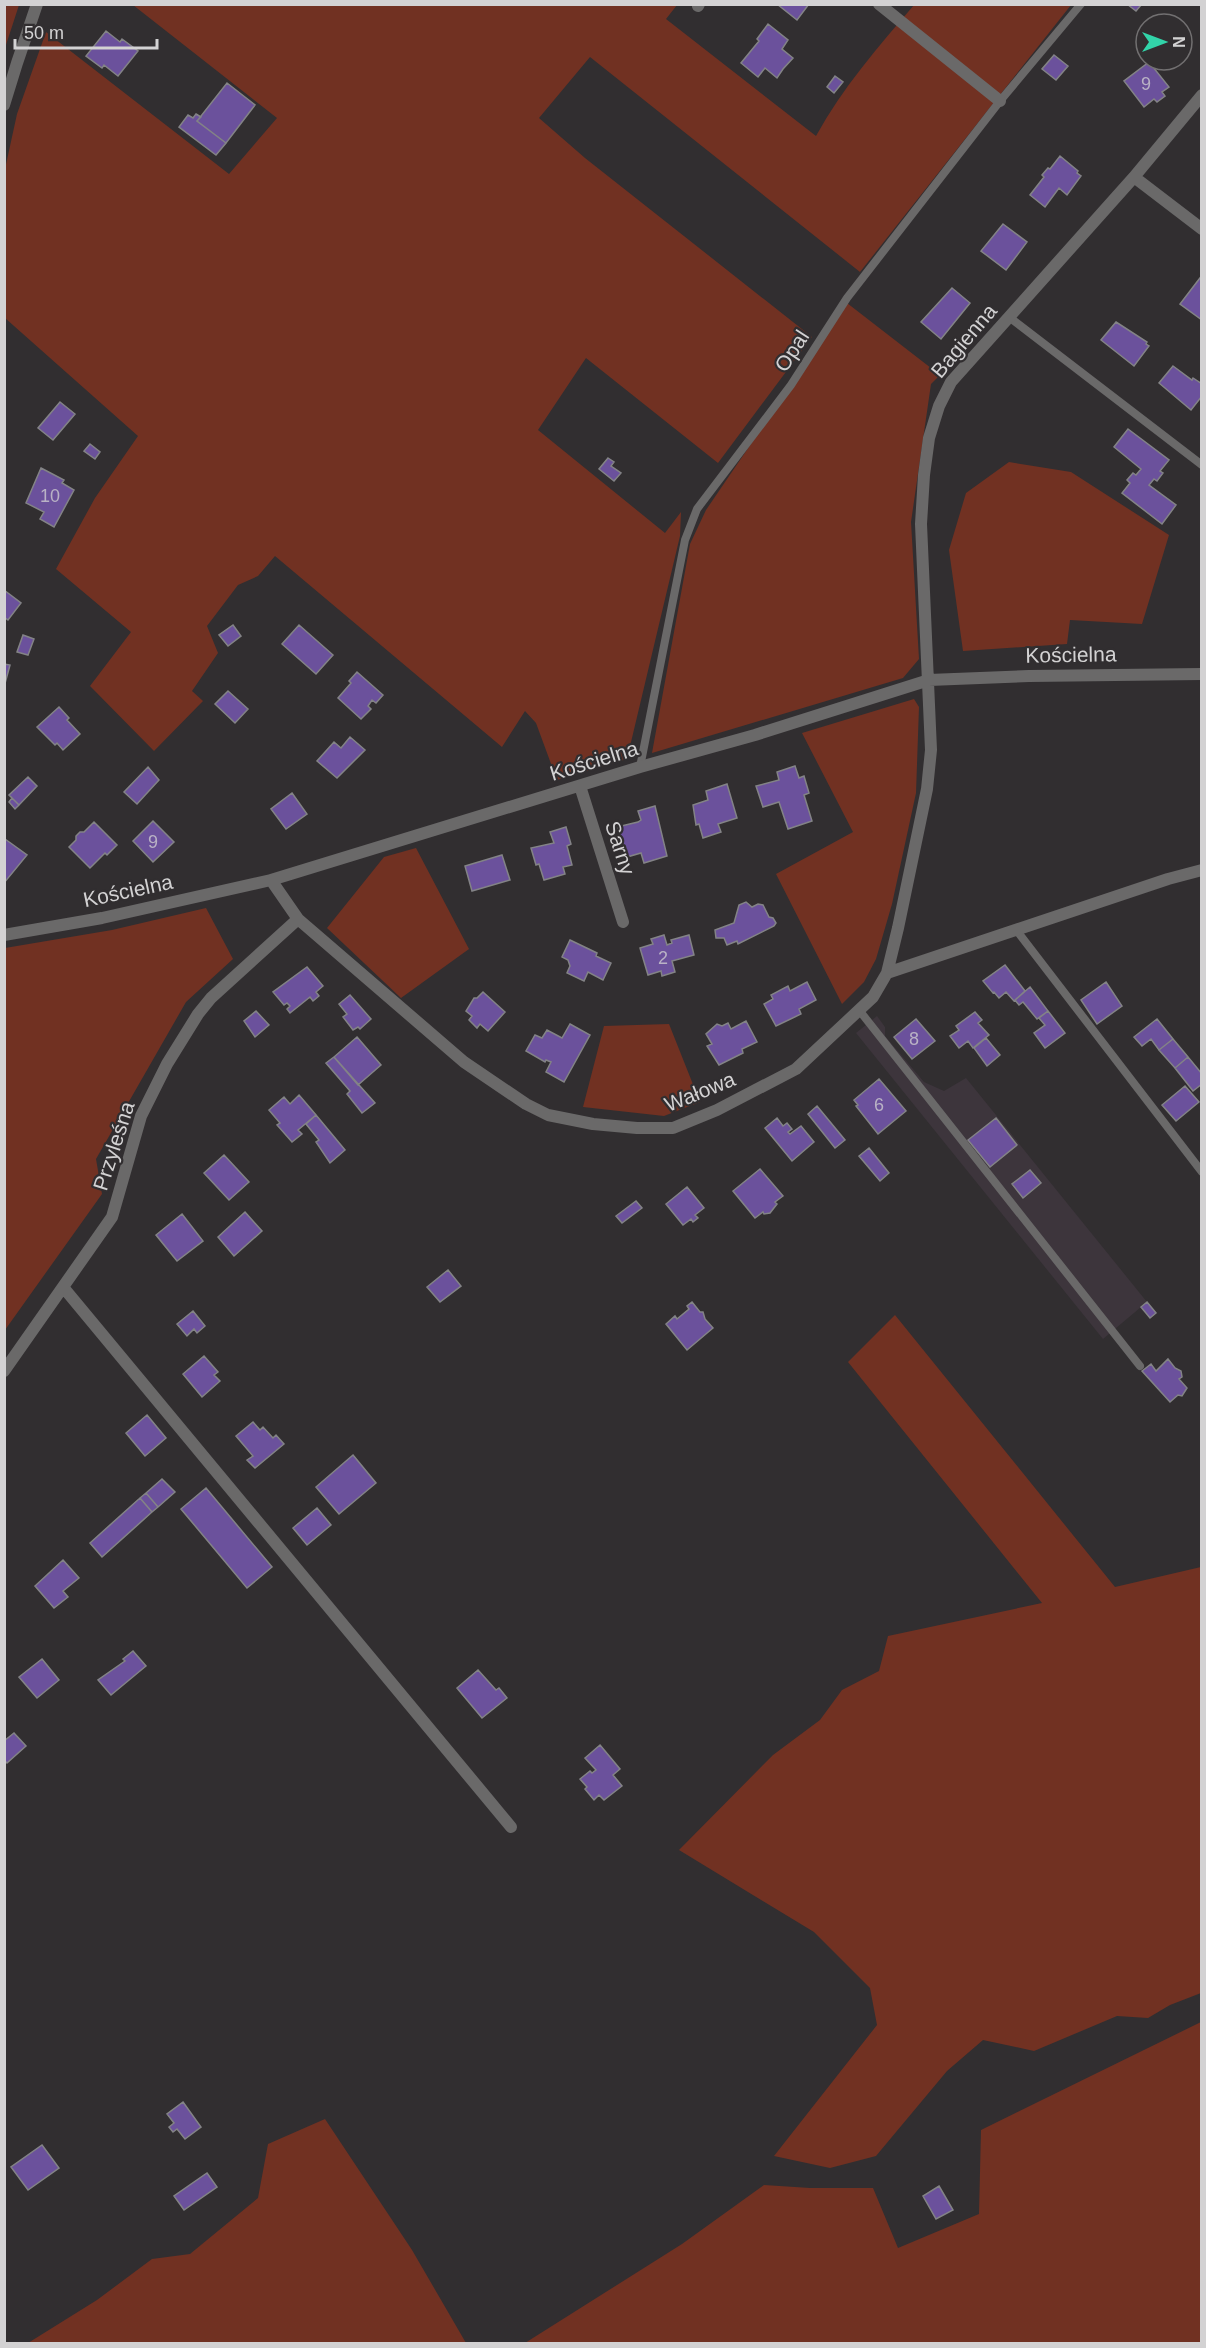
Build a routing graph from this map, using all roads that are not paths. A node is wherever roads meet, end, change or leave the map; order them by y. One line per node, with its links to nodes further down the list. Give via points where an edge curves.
1 (37, 4): 6 (street)
2 (879, 4): 5 (street)
3 (1081, 4): 5 (lane, Opal)
4 (1202, 95): 7 (street, Bagienna)
5 (1000, 101): 13 (lane, Opal, via 848,298 791,385 697,508 685,540)
6 (4, 105)
7 (1134, 177): 8 (street); 9 (street, Bagienna)
8 (1202, 229)
9 (1009, 316): 10 (lane); 12 (street, Bagienna, via 951,382 929,438 921,524)
10 (1202, 465)
11 (1202, 674): 12 (street, Kościelna)
12 (929, 680): 13 (street, Kościelna); 21 (street, Wałowa, via 931,750 927,789)
13 (640, 767): 14 (street, Kościelna)
14 (580, 786): 16 (street, Kościelna); 18 (street, Sarny)
15 (1202, 870): 19 (street)
16 (271, 879): 17 (street, Wałowa); 20 (street, Kościelna, via 102,918)
17 (298, 919): 22 (street, Wałowa, via 464,1062 548,1115 593,1124 673,1128 717,1110 796,1069); 24 (street, Przyleśna, via 198,1014 141,1116 112,1217)
18 (624, 922)
19 (1017, 931): 21 (street); 23 (lane)
20 (4, 935)
21 (887, 973): 22 (street, Wałowa, via 873,997)
22 (859, 1010): 25 (lane)
23 (1202, 1172)
24 (63, 1287): 26 (street, Przyleśna); 27 (street)
25 (1140, 1366)
26 (4, 1371)
27 (511, 1827)

